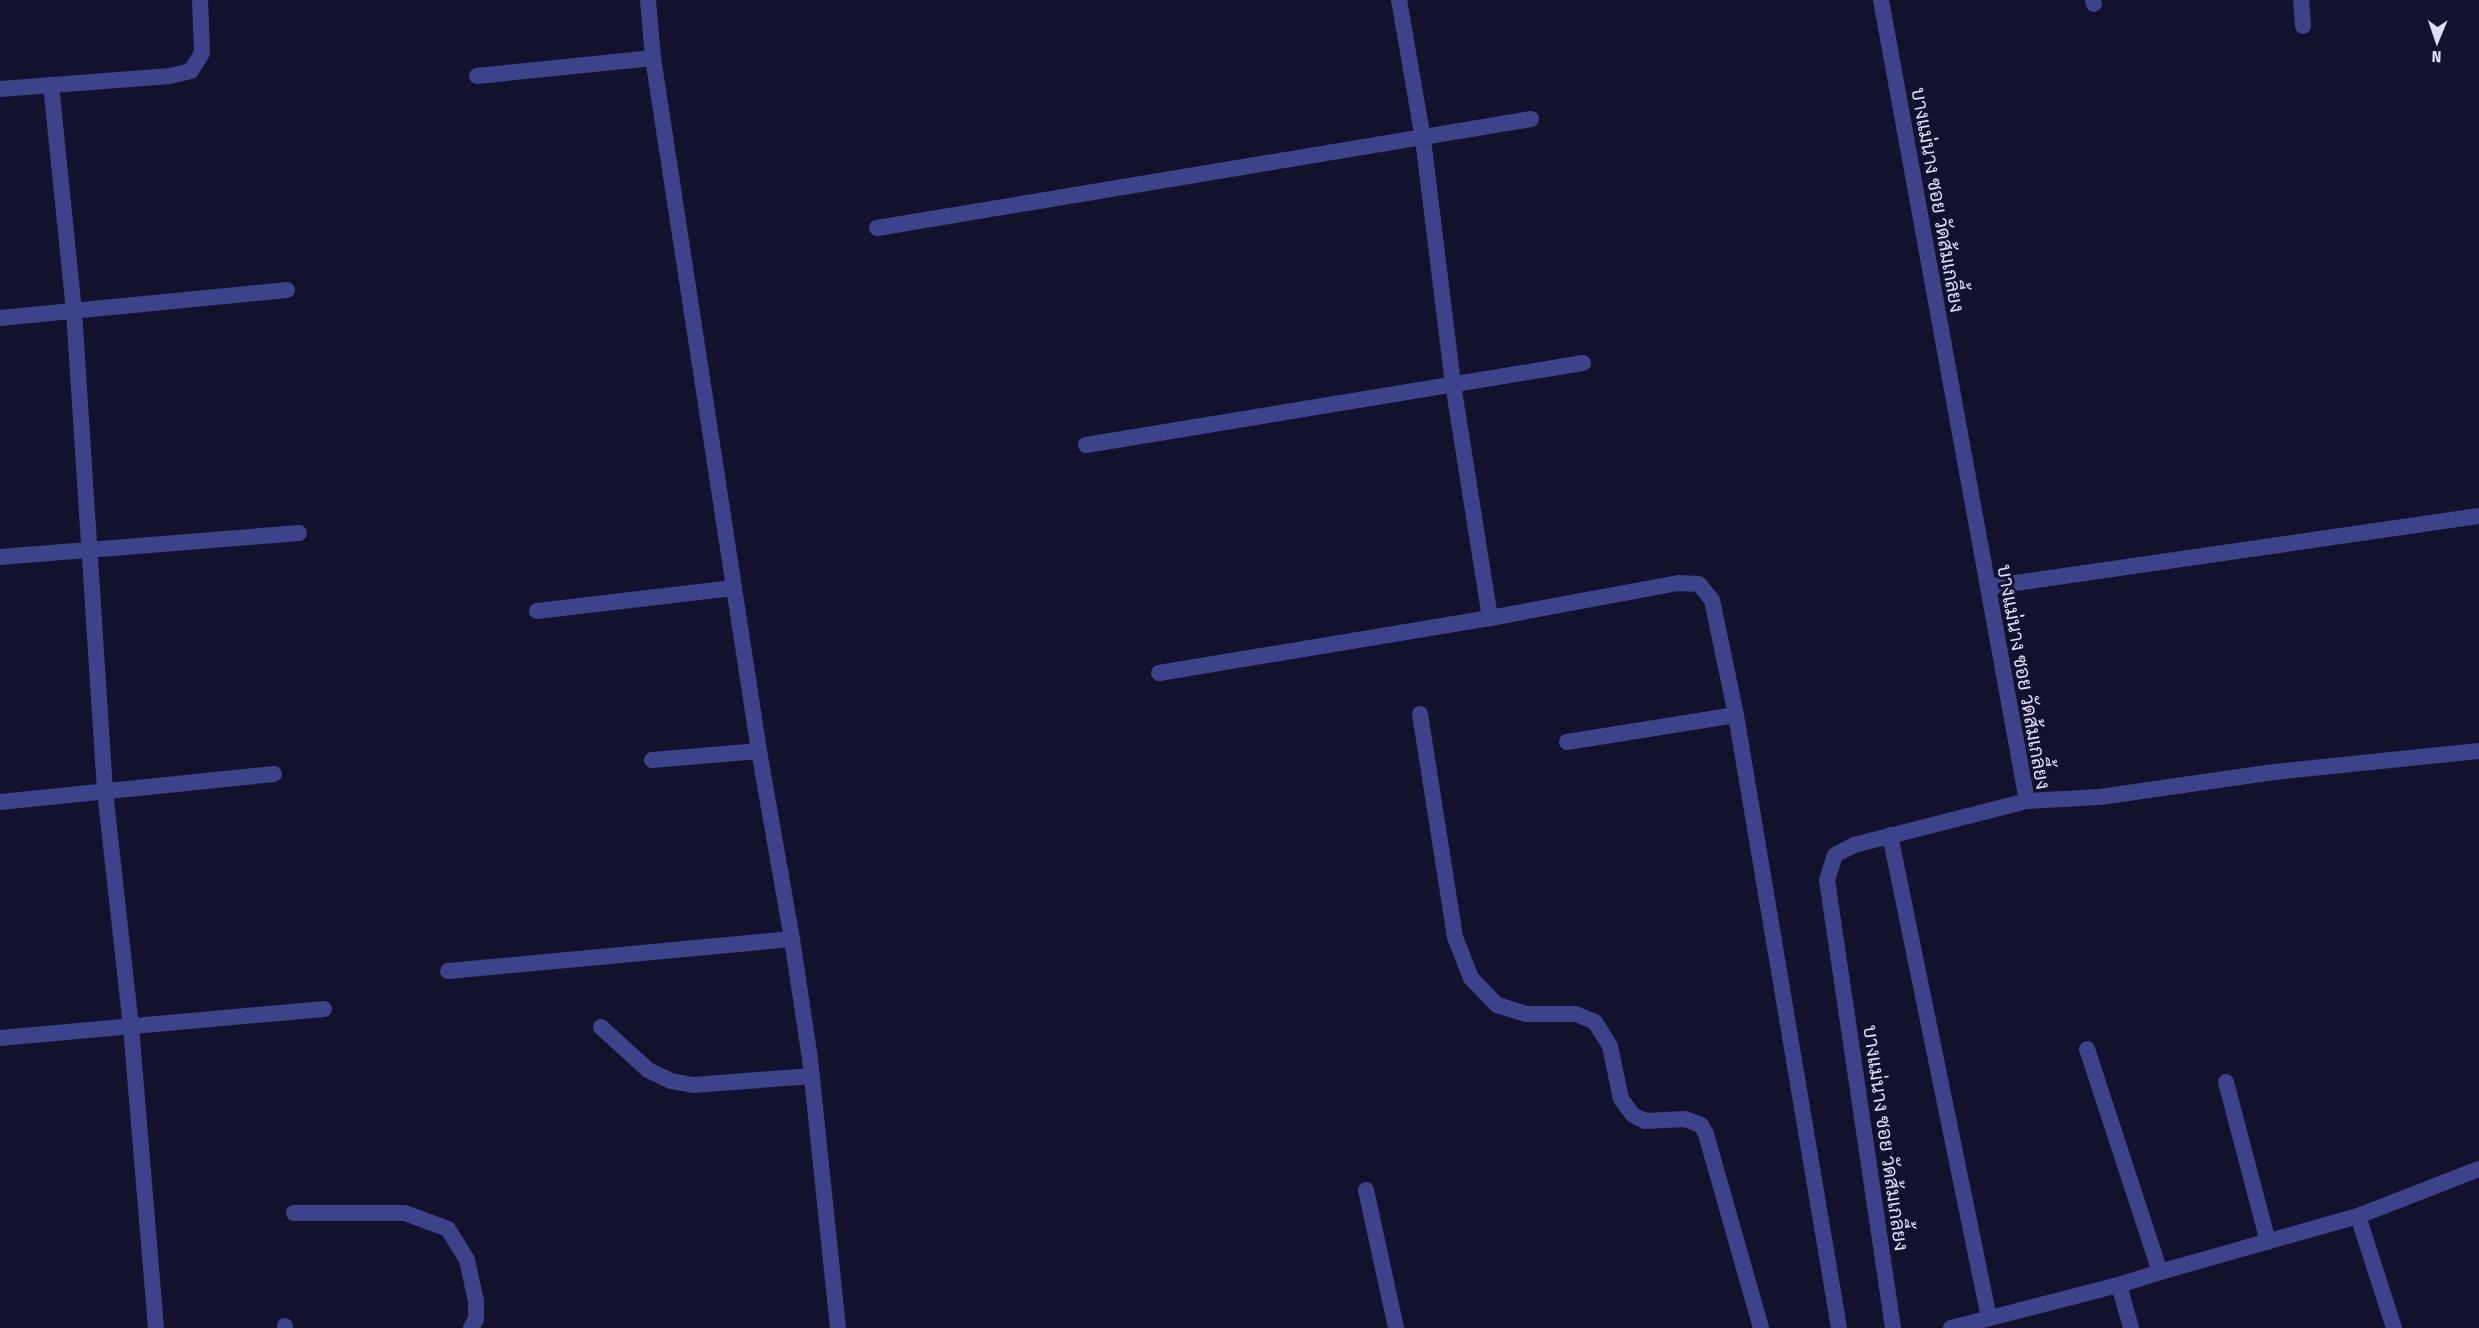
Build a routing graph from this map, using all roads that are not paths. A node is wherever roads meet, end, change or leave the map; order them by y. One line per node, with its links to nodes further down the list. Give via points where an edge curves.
1 (200, 0): 9 (street, via 202,53 191,71)
2 (648, 0): 7 (street)
3 (1399, 0): 12 (street)
4 (1881, 0): 24 (street, บางแม่นาง ซอย วัดส้มเกลี้ยง)
5 (2301, 0): 6 (street)
6 (2303, 26)
7 (653, 58): 8 (street); 25 (street)
8 (477, 76)
9 (51, 85): 10 (street); 15 (street)
10 (0, 89)
11 (1531, 119): 12 (street)
12 (1422, 138): 13 (street); 18 (street)
13 (877, 228)
14 (287, 290): 15 (street)
15 (74, 311): 16 (street); 22 (street)
16 (0, 318)
17 (1583, 363): 18 (street)
18 (1453, 384): 19 (street); 27 (street)
19 (1086, 445)
20 (2479, 516): 24 (street)
21 (299, 533): 22 (street)
22 (88, 549): 23 (street); 36 (street)
23 (0, 556)
24 (1988, 587): 37 (street, บางแม่นาง ซอย วัดส้มเกลี้ยง)
25 (733, 588): 26 (street); 32 (street)
26 (537, 611)
27 (1490, 618): 28 (street); 30 (street, via 1678,583 1699,584 1712,600)
28 (1159, 673)
29 (1420, 714): 61 (street, via 1455,937 1471,978 1497,1005 1526,1014 1576,1014 1595,1022 1610,1046 1621,1099 1633,1115 1645,1121 1685,1119 1701,1125)
30 (1736, 715): 31 (street); 62 (street)
31 (1567, 742)
32 (759, 751): 34 (street); 40 (street)
33 (2479, 751): 37 (street, via 2100,797)
34 (652, 760)
35 (274, 774): 36 (street)
36 (105, 791): 38 (street); 43 (street)
37 (2027, 801): 39 (street, บางแม่นาง ซอย วัดส้มเกลี้ยง)
38 (0, 802)
39 (1890, 835): 56 (street); 63 (street, บางแม่นาง ซอย วัดส้มเกลี้ยง, via 1834,855 1827,880)
40 (792, 939): 41 (street); 47 (street)
41 (448, 970)
42 (324, 1009): 43 (street)
43 (131, 1027): 45 (street); 57 (street)
44 (601, 1027): 47 (street, via 648,1070 671,1081 693,1085)
45 (0, 1038)
46 (2087, 1049): 54 (street)
47 (812, 1076): 59 (street)
48 (2226, 1082): 53 (street)
49 (2479, 1169): 52 (street)
50 (1366, 1190): 60 (street)
51 (294, 1213): 58 (street, via 405,1213 448,1229 467,1260 476,1301 476,1319)
52 (2358, 1216): 53 (street); 66 (street)
53 (2268, 1242): 54 (street)
54 (2160, 1272): 55 (street)
55 (2119, 1285): 56 (street); 65 (street)
56 (1989, 1318): 64 (street)
57 (156, 1328)
58 (471, 1328)
59 (838, 1328)
60 (1396, 1328)
61 (1761, 1328)
62 (1839, 1328)
63 (1893, 1328)
64 (1950, 1328)
65 (2131, 1328)
66 (2394, 1328)

